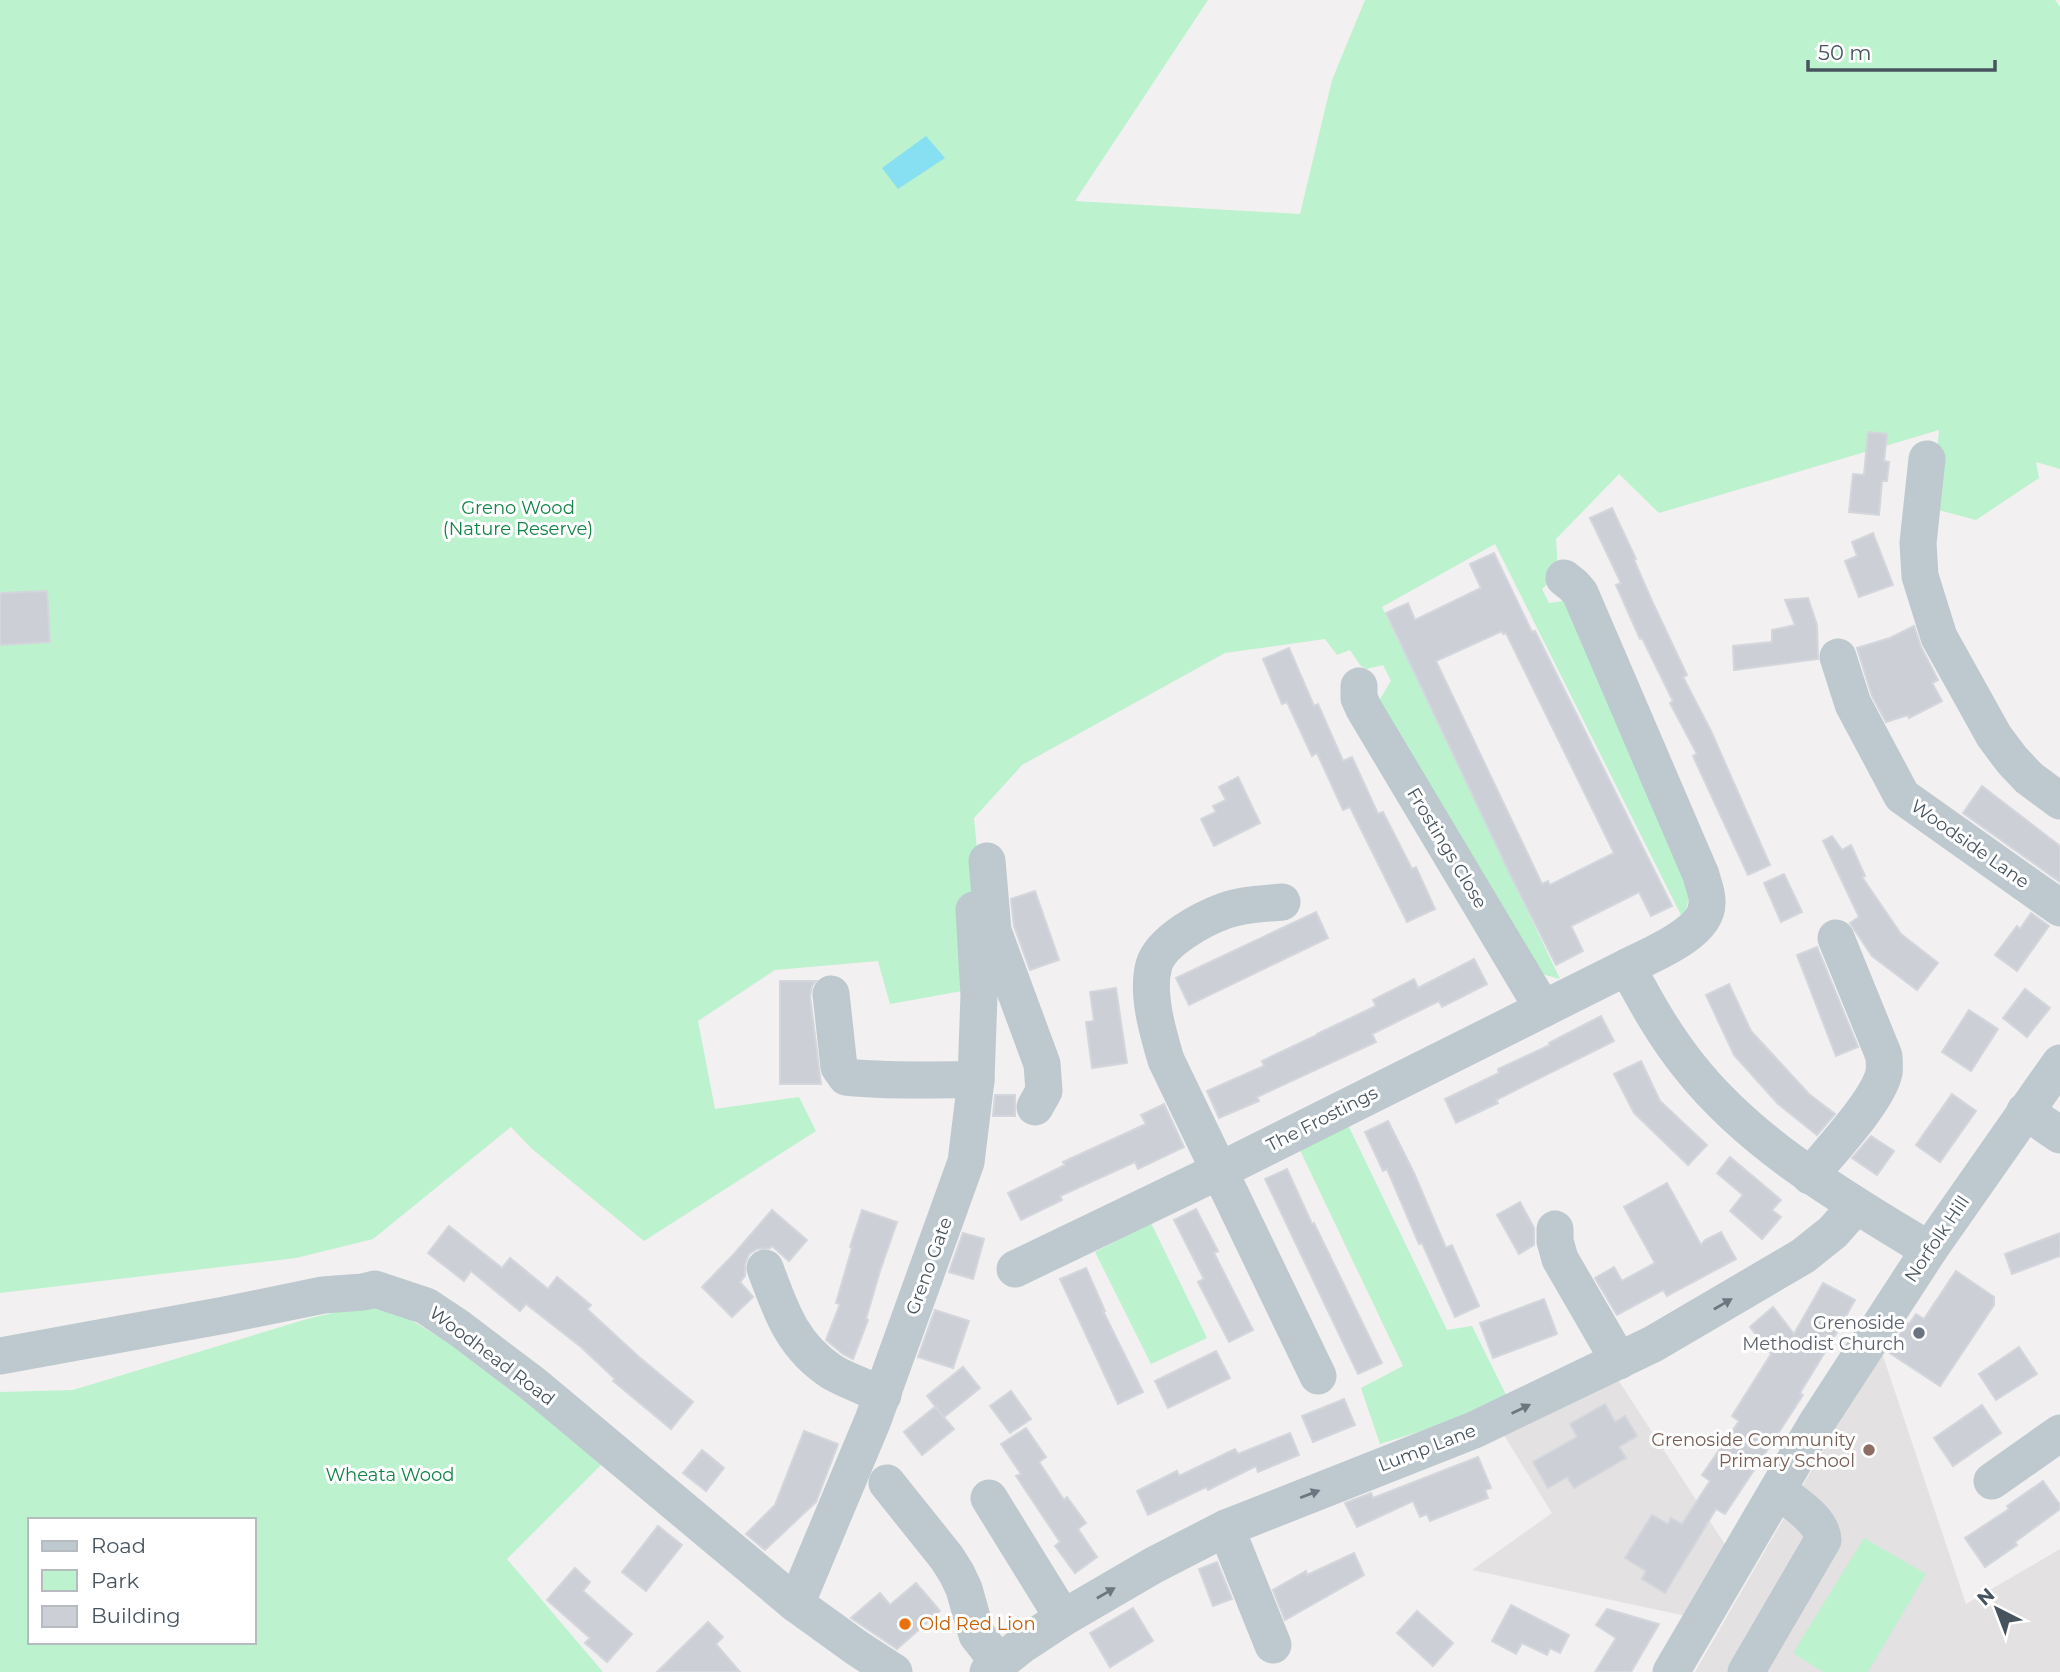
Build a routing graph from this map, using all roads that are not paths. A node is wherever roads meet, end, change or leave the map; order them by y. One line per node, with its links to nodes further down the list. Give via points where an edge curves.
1 (1927, 459): 5 (street, via 1920,576 1939,637 1994,736 2029,778)
2 (1564, 578): 11 (street, The Frostings, via 1580,593 1696,862 1707,903 1705,913 1685,936)
3 (1838, 657): 8 (street, Woodside Lane, via 1853,704 1902,796)
4 (1359, 685): 14 (street, Frostings Close, via 1364,709)
5 (2060, 801)
6 (987, 862): 13 (street, via 993,931)
7 (1283, 902): 21 (street, via 1224,911 1190,928 1168,944 1153,967 1152,1001 1166,1060)
8 (2060, 908)
9 (974, 910): 15 (street, Greno Gate)
10 (1836, 938): 22 (street, via 1884,1056 1885,1069 1871,1100)
11 (1627, 967): 14 (street, The Frostings); 22 (street, via 1659,1025 1690,1068 1762,1139)
12 (831, 994): 17 (street, via 839,1067 846,1077)
13 (1020, 1004): 15 (street); 18 (street, via 1042,1064 1044,1091)
14 (1543, 1009): 21 (street, The Frostings)
15 (978, 1022): 17 (street, Greno Gate)
16 (2060, 1063): 19 (street, Norfolk Hill)
17 (976, 1080): 31 (street, Greno Gate, via 966,1162)
18 (1035, 1107)
19 (2025, 1111): 20 (street); 25 (street, Norfolk Hill)
20 (2060, 1135)
21 (1221, 1170): 27 (street, The Frostings); 30 (street)
22 (1810, 1176): 23 (street)
23 (1856, 1206): 25 (street); 29 (street, Lump Lane, one-way to 23, via 1803,1256)
24 (1555, 1229): 29 (street, via 1560,1259)
25 (1929, 1251): 35 (street, Norfolk Hill)
26 (765, 1268): 31 (street, via 786,1323 813,1357 834,1373)
27 (1015, 1269)
28 (0, 1356): 38 (street, Woodhead Road, via 375,1289 426,1306 459,1328 601,1439)
29 (1619, 1361): 37 (street, Lump Lane, one-way to 29, via 1474,1430)
30 (1318, 1376)
31 (883, 1395): 38 (street, Greno Gate)
32 (2060, 1433): 33 (street)
33 (1992, 1481)
34 (887, 1483): 41 (street, via 957,1574)
35 (1777, 1490): 43 (street, Norfolk Hill); 44 (street, via 1817,1524 1823,1541)
36 (989, 1498): 39 (street)
37 (1227, 1528): 39 (street, Lump Lane, one-way to 37); 40 (street)
38 (796, 1604): 42 (street, Woodhead Road)
39 (1063, 1618): 41 (street, Lump Lane)
40 (1273, 1644)
41 (993, 1668)
42 (894, 1672)
43 (1671, 1672)
44 (1746, 1672)

